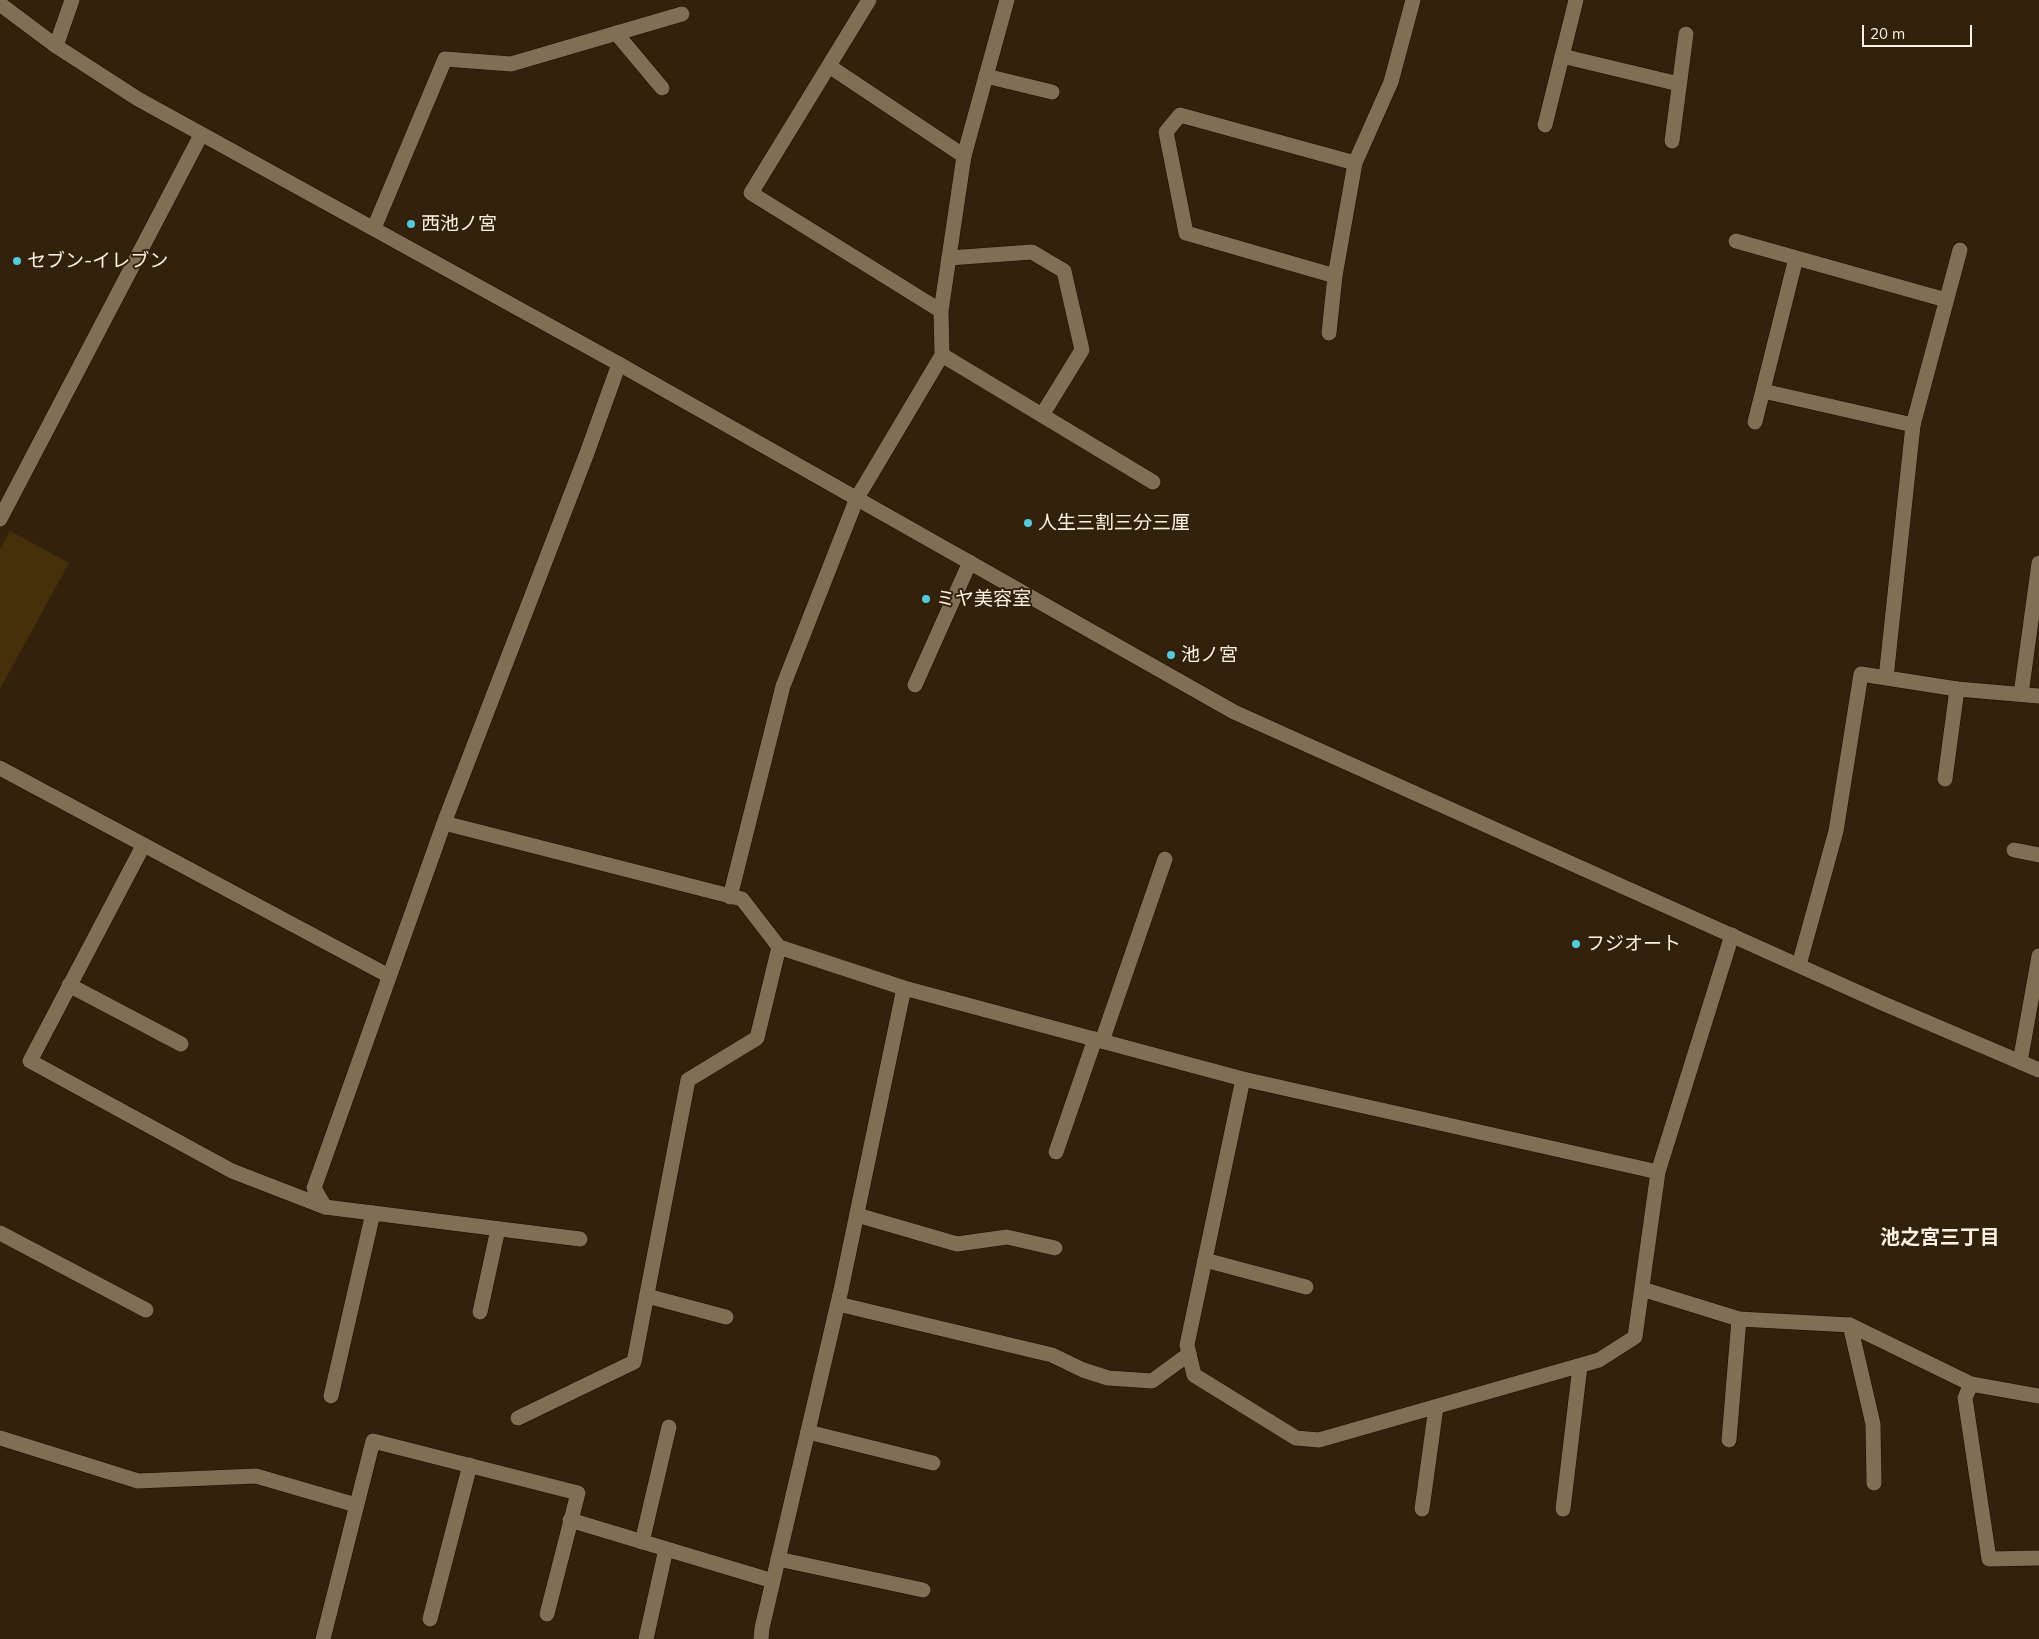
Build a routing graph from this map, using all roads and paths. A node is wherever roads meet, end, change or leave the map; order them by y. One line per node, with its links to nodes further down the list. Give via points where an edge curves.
1 (72, 0): 10 (street)
2 (869, 0): 12 (street)
3 (1007, 0): 13 (street)
4 (1413, 0): 21 (street, via 1391,82)
5 (1576, 0): 11 (street)
6 (0, 4): 10 (street)
7 (682, 14): 8 (street)
8 (616, 33): 15 (street); 22 (street, via 511,64 445,60)
9 (1686, 34): 14 (street)
10 (56, 46): 18 (street)
11 (1562, 56): 14 (street); 17 (street)
12 (829, 66): 20 (street); 29 (street, via 751,193)
13 (986, 76): 16 (street); 20 (street)
14 (1679, 84): 19 (street)
15 (662, 88)
16 (1052, 92)
17 (1545, 125)
18 (201, 135): 22 (street); 39 (street)
19 (1672, 141)
20 (964, 156): 25 (street)
21 (1354, 163): 27 (street); 27 (street, via 1180,115 1166,132 1186,233)
22 (374, 228): 32 (street)
23 (1736, 241): 26 (street)
24 (1960, 250): 28 (street)
25 (949, 258): 29 (street); 34 (street, via 1032,252 1064,271 1082,350)
26 (1796, 258): 28 (street); 33 (street)
27 (1335, 276): 30 (street)
28 (1946, 300): 36 (street)
29 (941, 311): 31 (street)
30 (1329, 332)
31 (942, 355): 34 (street); 38 (street)
32 (619, 364): 38 (street); 49 (street)
33 (1763, 391): 35 (street); 36 (street)
34 (1042, 415): 37 (street)
35 (1755, 422)
36 (1913, 425): 42 (street)
37 (1153, 482)
38 (857, 498): 40 (street); 54 (street, via 784,686)
39 (1, 513)
40 (970, 562): 43 (street); 55 (street, via 1234,712)
41 (2039, 563): 45 (street)
42 (1886, 678): 44 (street); 58 (street, via 1860,674 1836,831)
43 (915, 685)
44 (1957, 689): 45 (street); 48 (street)
45 (2021, 694): 46 (street)
46 (2039, 696)
47 (0, 768): 50 (street)
48 (1945, 779)
49 (444, 823): 54 (street); 59 (street)
50 (143, 846): 59 (street); 60 (street)
51 (2014, 850): 52 (street)
52 (2039, 855)
53 (1165, 859): 62 (street)
54 (730, 897): 56 (street, via 742,899)
55 (1732, 935): 58 (street); 68 (street)
56 (779, 946): 61 (street); 79 (street, via 757,1038 688,1080)
57 (2039, 956): 64 (street)
58 (1798, 965): 64 (street)
59 (389, 976): 69 (street, via 314,1188)
60 (70, 985): 63 (street); 69 (street, via 30,1061 232,1170)
61 (904, 988): 62 (street); 71 (street)
62 (1099, 1040): 66 (street); 67 (street)
63 (182, 1044)
64 (2020, 1062): 65 (street)
65 (2039, 1070)
66 (1243, 1079): 68 (street); 76 (street)
67 (1056, 1152)
68 (1658, 1172): 78 (street)
69 (325, 1207): 70 (street)
70 (373, 1213): 72 (street); 89 (street)
71 (857, 1215): 75 (street, via 957,1244 1007,1237); 80 (street)
72 (498, 1229): 74 (street); 82 (street)
73 (0, 1233): 81 (street)
74 (580, 1240)
75 (1055, 1248)
76 (1205, 1260): 77 (street); 86 (street, via 1187,1345)
77 (1306, 1287)
78 (1642, 1289): 84 (street); 87 (street, via 1634,1337 1599,1360)
79 (646, 1296): 83 (street); 92 (street, via 634,1362)
80 (838, 1304): 86 (street, via 1052,1355 1108,1378 1152,1381); 94 (street)
81 (146, 1310)
82 (480, 1312)
83 (726, 1317)
84 (1739, 1319): 85 (street); 96 (street)
85 (1850, 1325): 88 (street); 99 (street, via 1873,1424)
86 (1189, 1354): 91 (street, via 1194,1375 1296,1438 1319,1440)
87 (1580, 1366): 91 (street); 101 (street)
88 (1971, 1384): 90 (street); 106 (street, via 1966,1398 1989,1559)
89 (331, 1396)
90 (2039, 1396)
91 (1436, 1407): 102 (street)
92 (518, 1418)
93 (669, 1427): 104 (street)
94 (808, 1432): 97 (street); 107 (street)
95 (0, 1438): 100 (street, via 138,1481 256,1476)
96 (1729, 1440)
97 (933, 1463)
98 (470, 1465): 100 (street, via 373,1441); 103 (street, via 578,1493); 111 (street)
99 (1874, 1483)
100 (356, 1506): 112 (street)
101 (1563, 1508)
102 (1422, 1509)
103 (570, 1520): 104 (street); 110 (street)
104 (642, 1542): 105 (street)
105 (666, 1549): 108 (street); 113 (street)
106 (2039, 1558)
107 (778, 1559): 108 (street); 109 (street)
108 (773, 1581): 114 (street)
109 (924, 1590)
110 (547, 1614)
111 (430, 1619)
112 (322, 1639)
113 (646, 1639)
114 (762, 1639)

